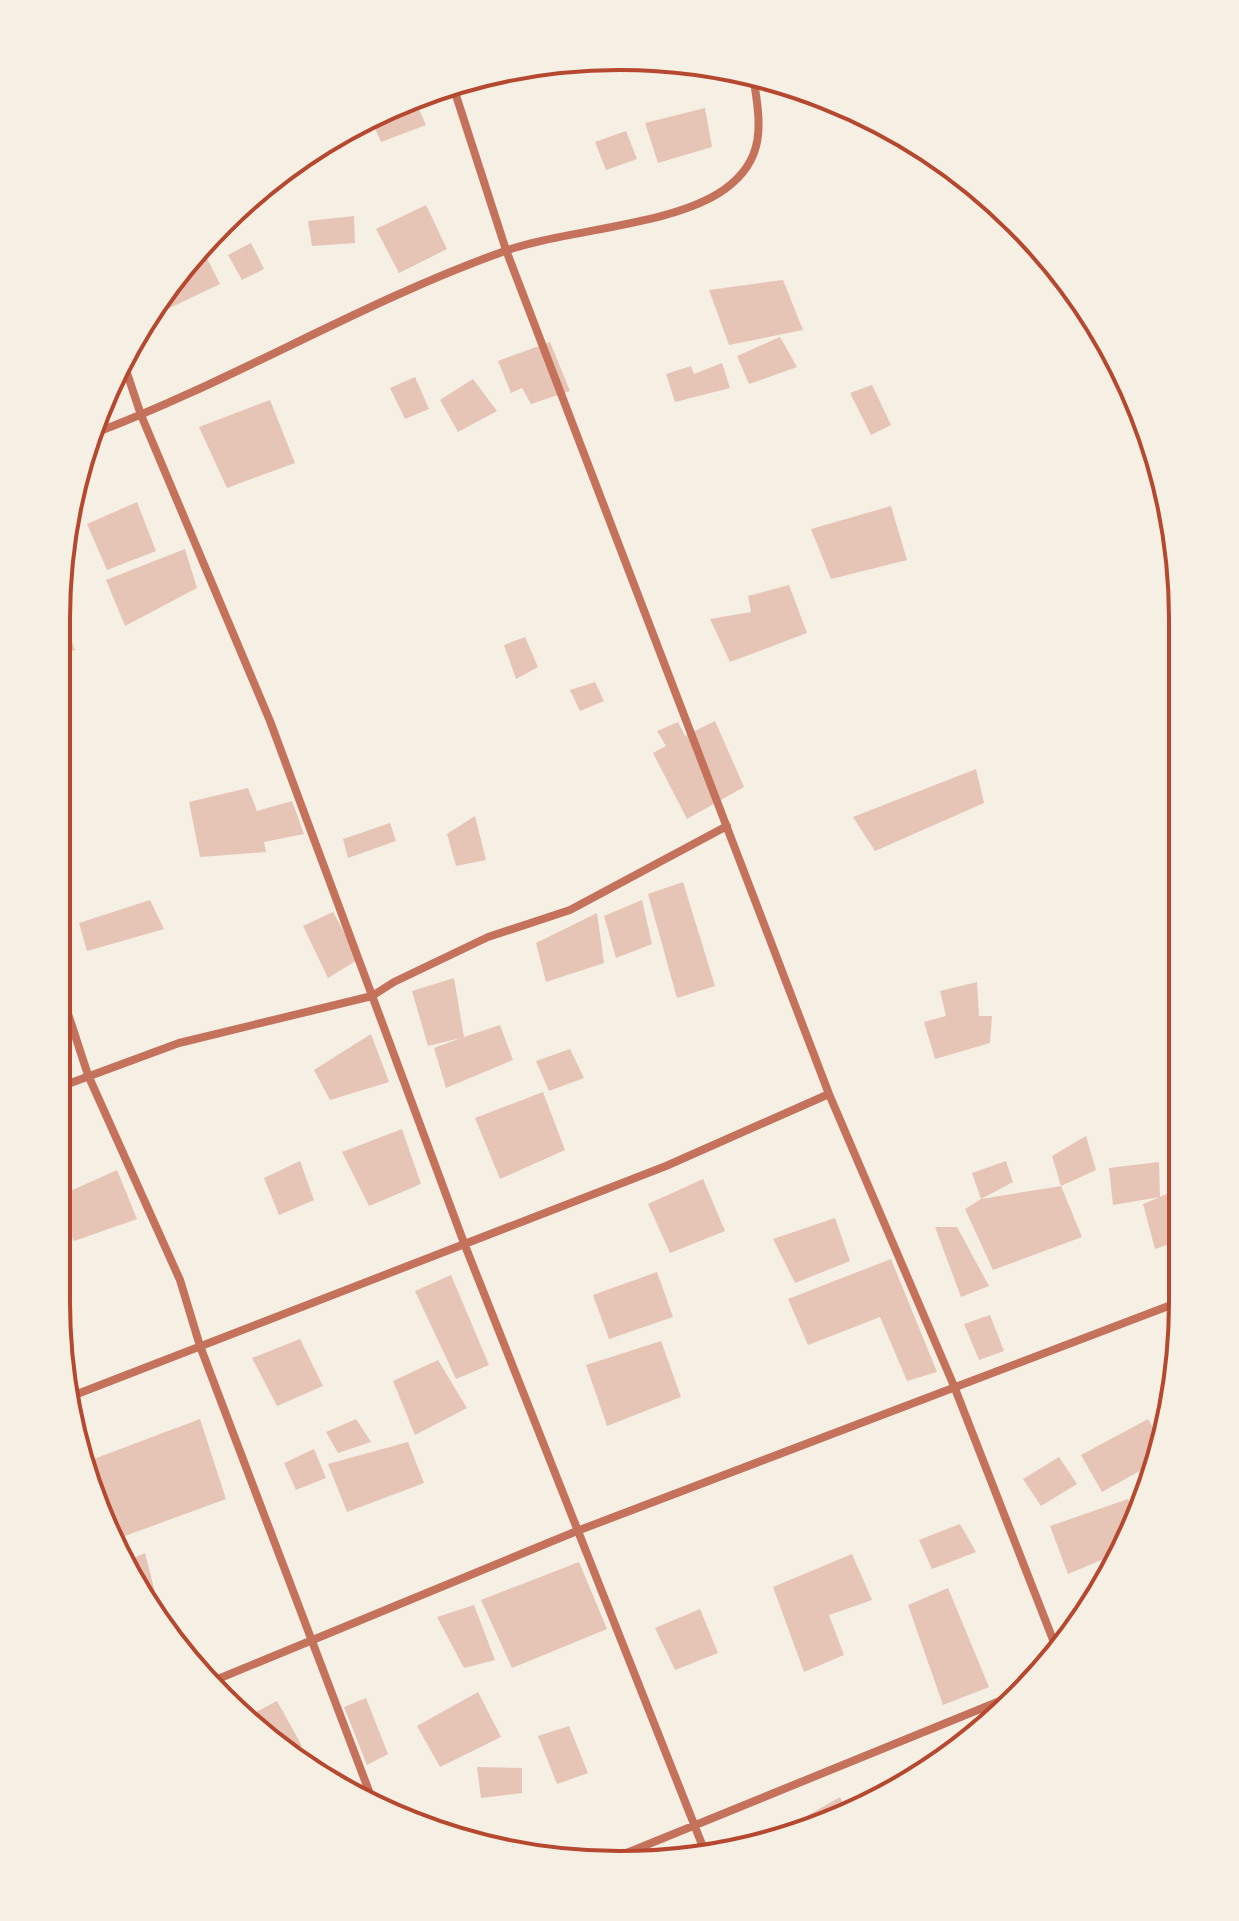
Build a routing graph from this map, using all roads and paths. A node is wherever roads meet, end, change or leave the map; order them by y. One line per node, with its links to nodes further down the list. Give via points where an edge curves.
1 (755, 87): 3 (street, via 760,119 754,162 725,189 688,207)
2 (456, 95): 3 (street)
3 (506, 250): 5 (street, via 318,330); 7 (street)
4 (128, 375): 5 (street)
5 (141, 415): 6 (street); 8 (street, via 270,721)
6 (104, 429)
7 (727, 826): 8 (street, via 570,910 488,937); 12 (street)
8 (372, 996): 10 (street, via 179,1043); 13 (street)
9 (70, 1020): 10 (street)
10 (88, 1075): 11 (street); 15 (street, via 180,1280)
11 (70, 1083)
12 (829, 1094): 13 (street, via 666,1166); 16 (street)
13 (464, 1243): 15 (street); 18 (street)
14 (1169, 1306): 16 (street)
15 (200, 1346): 17 (street); 20 (street)
16 (954, 1386): 18 (street); 19 (street)
17 (78, 1393)
18 (577, 1531): 20 (street); 24 (street)
19 (1053, 1639)
20 (312, 1642): 21 (street); 23 (street)
21 (220, 1678)
22 (994, 1704): 24 (street)
23 (369, 1790)
24 (696, 1826): 25 (street); 26 (street)
25 (702, 1844)
26 (633, 1851)

